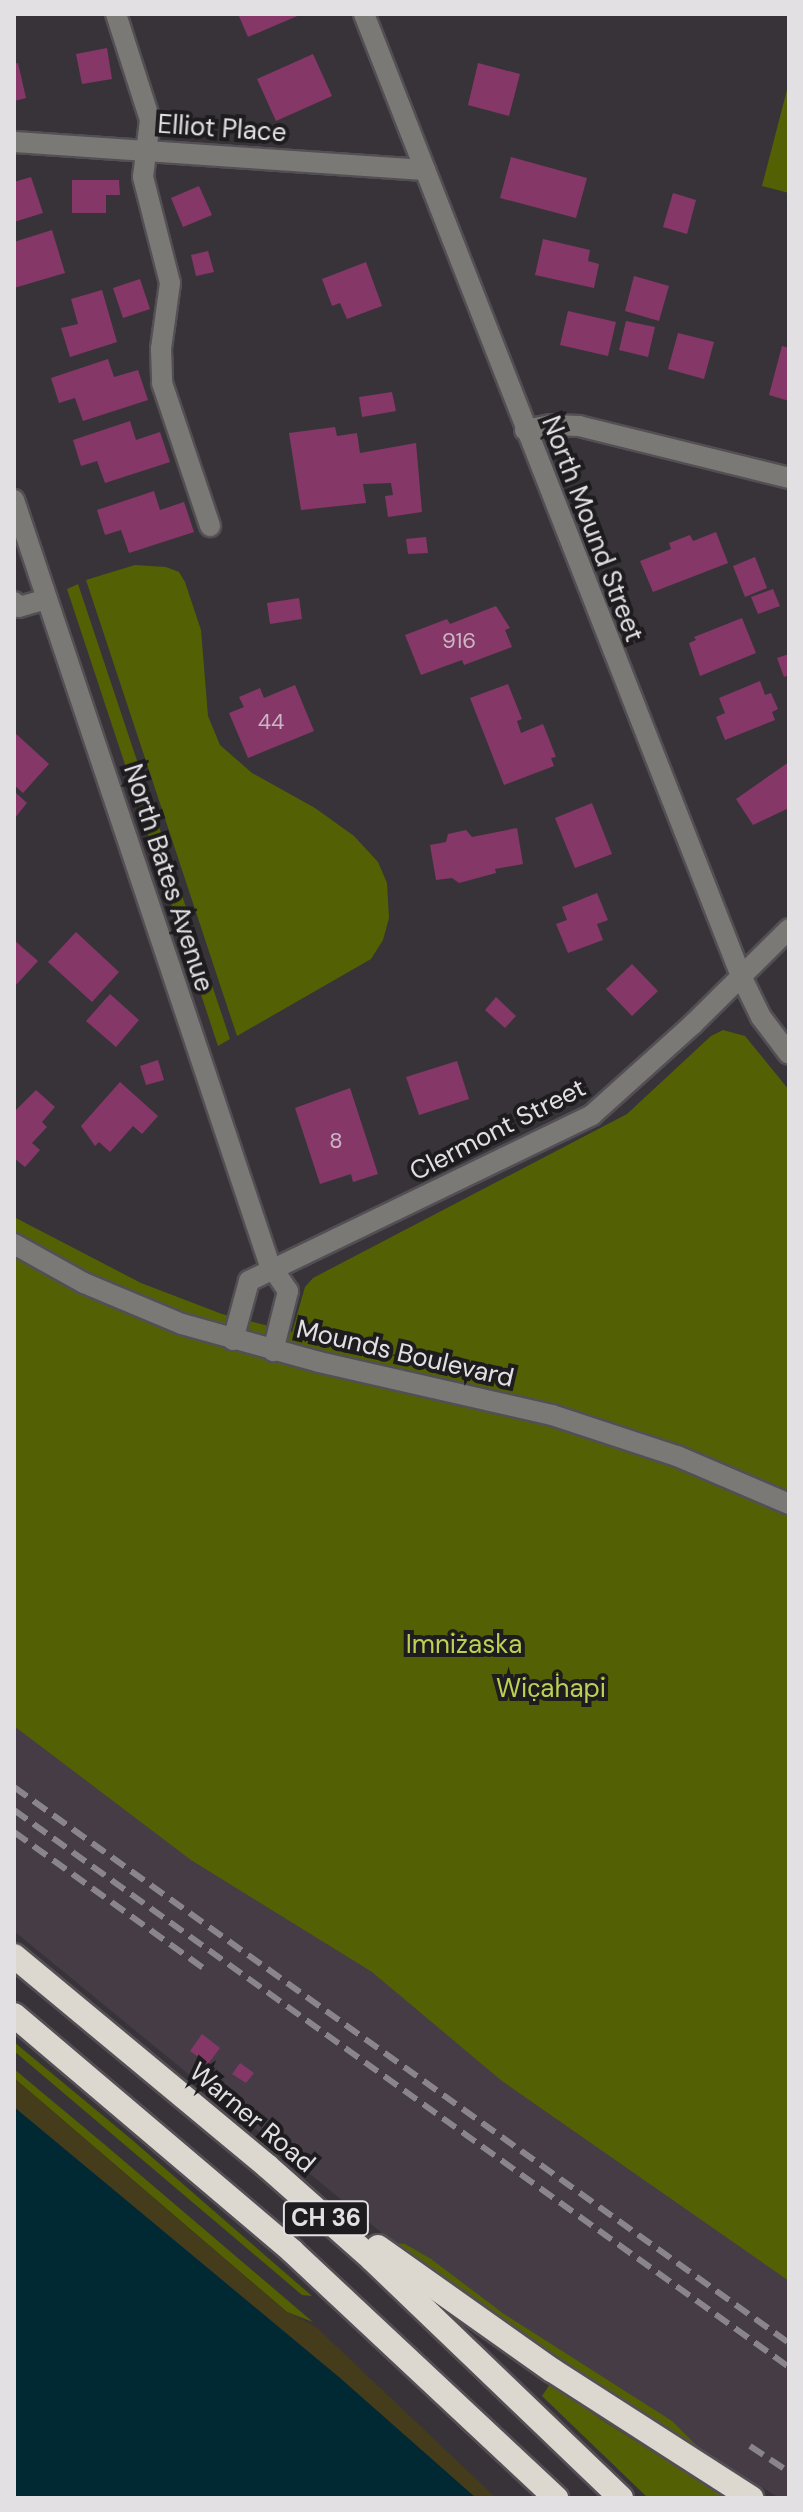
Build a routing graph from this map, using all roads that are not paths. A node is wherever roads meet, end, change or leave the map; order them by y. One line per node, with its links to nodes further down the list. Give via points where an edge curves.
1 (116, 14): 4 (street, via 150,120)
2 (364, 14): 5 (street, North Mound Street)
3 (14, 142): 4 (street, Elliot Place)
4 (146, 150): 5 (street, Elliot Place); 9 (street, via 144,183 170,283 162,383)
5 (425, 170): 6 (street, North Mound Street)
6 (525, 430): 7 (street, via 579,426); 13 (street, North Mound Street)
7 (789, 478)
8 (14, 500): 10 (street, North Bates Avenue)
9 (210, 526)
10 (47, 599): 11 (street); 16 (street, North Bates Avenue)
11 (16, 608)
12 (789, 929): 13 (street, Clermont Street)
13 (741, 976): 14 (street, North Mound Street, via 761,1017); 16 (street, Clermont Street, via 592,1115)
14 (789, 1054)
15 (14, 1244): 17 (street, Mounds Boulevard, via 109,1295)
16 (272, 1272): 17 (street, Clermont Street, via 249,1281); 18 (street, via 288,1291)
17 (233, 1340): 18 (street, Mounds Boulevard)
18 (273, 1351): 19 (street, Mounds Boulevard, via 574,1422 677,1456)
19 (789, 1504)
20 (14, 1956): 22 (highway, Warner Road / CH 36)
21 (14, 2015): 23 (highway, CH 36, via 292,2251)
22 (267, 2166): 24 (highway, Warner Road / CH 36); 25 (highway, via 552,2370)
23 (556, 2498)
24 (621, 2498)
25 (751, 2498)

